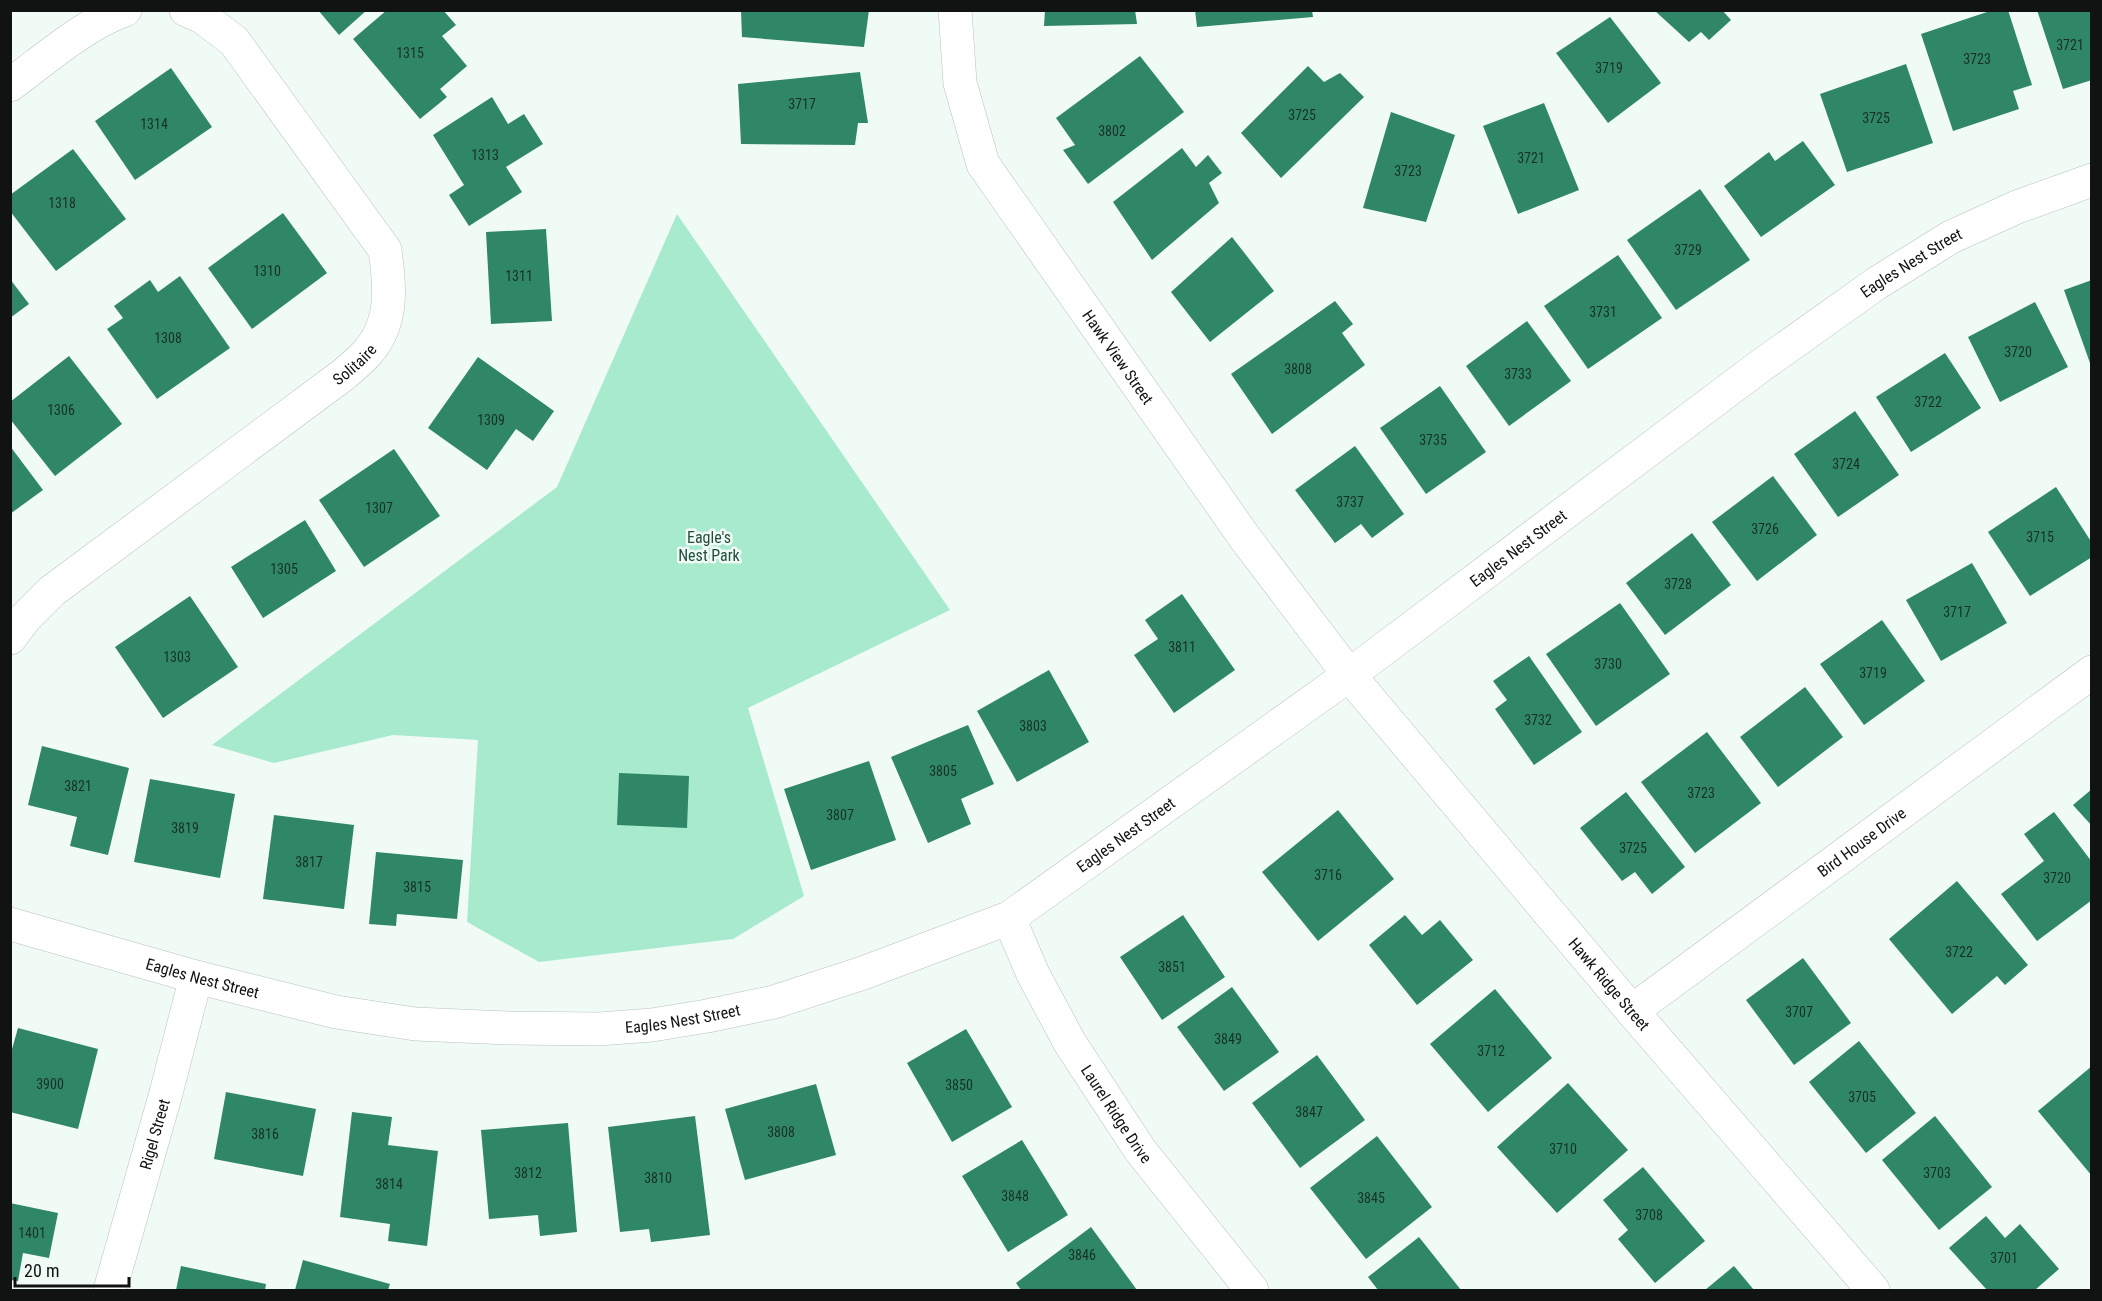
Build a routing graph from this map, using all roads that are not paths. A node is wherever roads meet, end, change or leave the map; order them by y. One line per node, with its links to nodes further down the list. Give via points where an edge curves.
1 (125, 10): 4 (street, via 77,35)
2 (186, 10): 6 (street, Solitaire, via 234,41 385,250 390,287 387,314 379,337 343,375 52,591)
3 (955, 10): 8 (street, Hawk View Street, via 960,83 983,164 1245,538)
4 (10, 85)
5 (2091, 180): 8 (street, Eagles Nest Street, via 2017,207 1952,237 1877,283)
6 (10, 638)
7 (2091, 672): 12 (street, Bird House Drive)
8 (1349, 675): 9 (street, Eagles Nest Street); 12 (street, Hawk Ridge Street)
9 (1009, 918): 11 (street, Eagles Nest Street, via 774,1002 610,1029 415,1024 336,1012); 14 (street, Laurel Ridge Drive, via 1070,1043 1140,1150)
10 (10, 924): 11 (street, Eagles Nest Street)
11 (196, 977): 13 (street, Rigel Street)
12 (1632, 1011): 15 (street, Hawk Ridge Street)
13 (110, 1290)
14 (1252, 1290)
15 (1873, 1290)

